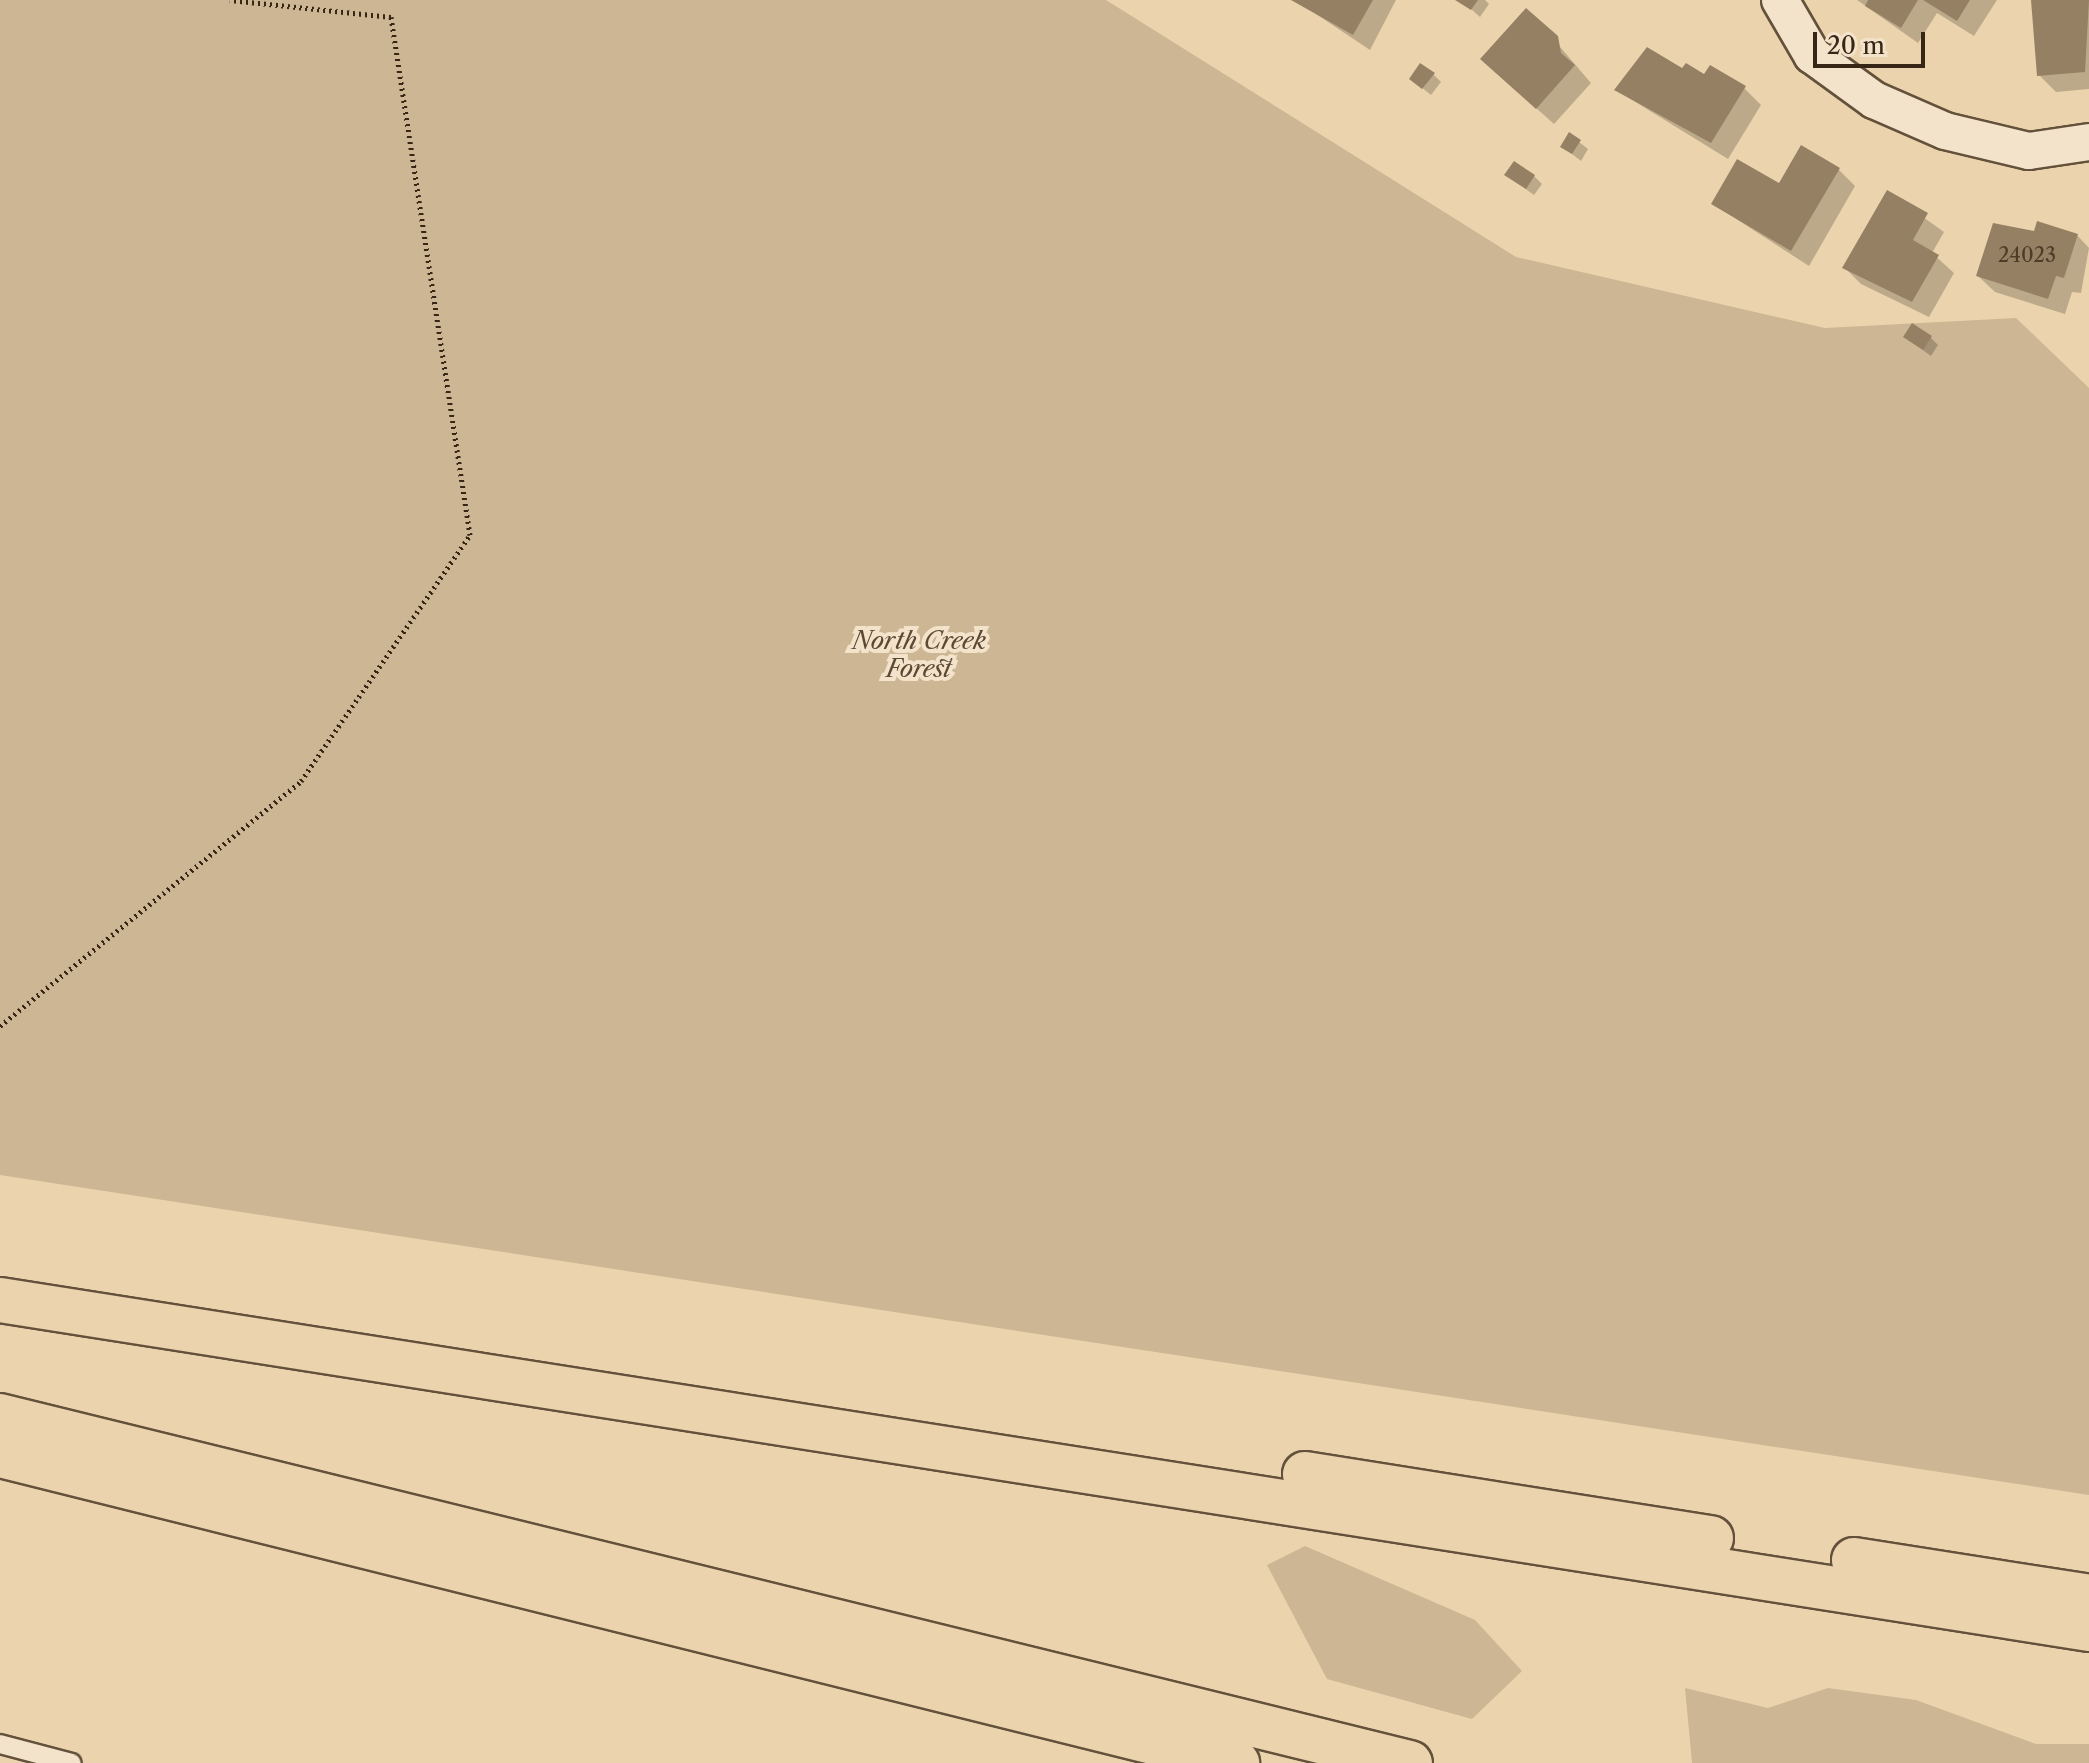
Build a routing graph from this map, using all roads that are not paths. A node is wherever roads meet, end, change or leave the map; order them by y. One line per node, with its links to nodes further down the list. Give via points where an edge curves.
1 (1780, 0): 2 (street, via 1812,55 1874,100 1945,131 2029,151)
2 (2089, 142)
3 (0, 1270): 9 (highway)
4 (0, 1300): 10 (highway)
5 (0, 1416): 7 (highway)
6 (0, 1455): 8 (highway)
7 (373, 1507): 8 (highway); 14 (highway)
8 (418, 1557): 13 (highway)
9 (2089, 1597)
10 (2089, 1629)
11 (0, 1744): 12 (lane)
12 (72, 1763)
13 (1237, 1763)
14 (1410, 1763)

